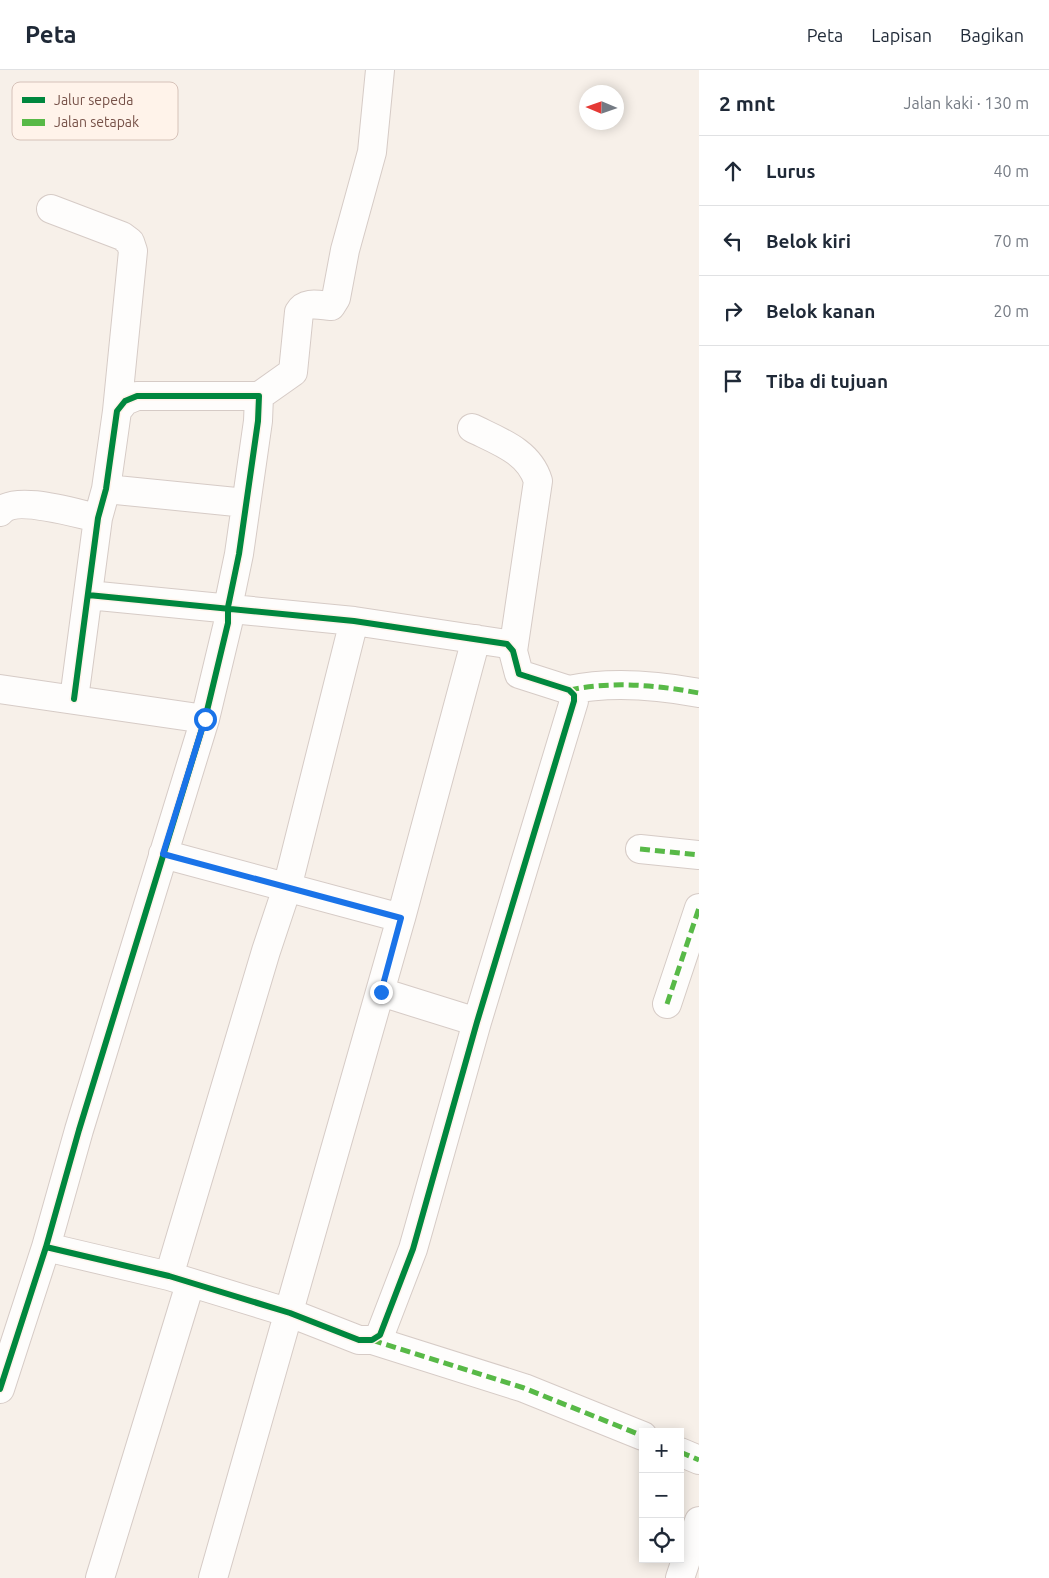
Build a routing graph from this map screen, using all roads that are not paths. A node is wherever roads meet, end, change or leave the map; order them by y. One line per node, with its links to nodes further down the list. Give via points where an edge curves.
1 (380, 70): 3 (street, via 372,152 345,250 336,298 331,306 307,304 301,307 293,372)
2 (51, 209): 4 (street, via 122,236 130,242 133,251)
3 (259, 396): 4 (street, via 137,396 125,401); 7 (street)
4 (117, 411): 6 (street)
5 (472, 428): 14 (street, via 516,450 527,459 538,481)
6 (106, 489): 7 (street); 9 (street)
7 (246, 503): 11 (street)
8 (0, 512): 9 (street, via 14,504 29,504)
9 (98, 518): 10 (street)
10 (88, 595): 11 (street); 18 (street)
11 (228, 607): 12 (street); 19 (street, via 228,623)
12 (354, 621): 13 (street); 23 (street)
13 (476, 639): 14 (street, via 507,644); 25 (street)
14 (513, 651): 16 (street, via 519,674)
15 (0, 689): 18 (street)
16 (569, 690): 17 (street, via 609,684); 28 (street, via 574,696 572,709)
17 (699, 693)
18 (74, 699): 19 (street)
19 (205, 719): 21 (street)
20 (640, 849): 22 (street)
21 (163, 854): 23 (street); 29 (street)
22 (699, 855)
23 (287, 888): 25 (street); 30 (street, via 266,951)
24 (699, 908): 27 (street)
25 (401, 918): 26 (street)
26 (381, 992): 28 (street); 31 (street)
27 (666, 1004)
28 (478, 1022): 32 (street, via 413,1249 383,1330)
29 (46, 1246): 30 (street); 33 (street)
30 (180, 1280): 31 (street); 38 (street)
31 (290, 1313): 32 (street, via 359,1340); 39 (street)
32 (372, 1340): 34 (street, via 524,1388)
33 (0, 1389)
34 (639, 1434)
35 (684, 1454): 36 (street)
36 (699, 1460)
37 (699, 1521): 40 (street)
38 (100, 1578)
39 (212, 1578)
40 (680, 1578)

